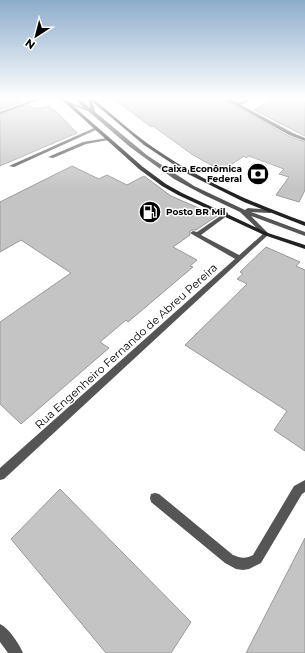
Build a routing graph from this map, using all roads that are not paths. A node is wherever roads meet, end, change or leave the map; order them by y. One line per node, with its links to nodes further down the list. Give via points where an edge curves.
1 (112, 128): 9 (street, via 147,158 192,187)
2 (128, 128): 10 (main road, via 159,153 204,181)
3 (281, 128): 6 (street)
4 (96, 129): 5 (main road); 8 (street)
5 (107, 139): 7 (street, via 85,142); 11 (main road, via 162,186)
6 (305, 140)
7 (51, 157)
8 (12, 166)
9 (240, 209): 10 (street); 13 (street); 14 (street)
10 (270, 211): 12 (main road)
11 (226, 214): 13 (main road); 16 (street, via 195,234)
12 (305, 224)
13 (266, 234): 15 (main road); 16 (street, Rua Engenheiro Fernando de Abreu Pereira)
14 (305, 234)
15 (305, 247)
16 (239, 258): 17 (street, Rua Engenheiro Fernando de Abreu Pereira)
17 (0, 475)
18 (305, 485): 19 (street, via 298,490 257,560 243,565 229,559)
19 (155, 498)
20 (0, 631): 21 (street)
21 (16, 653)

